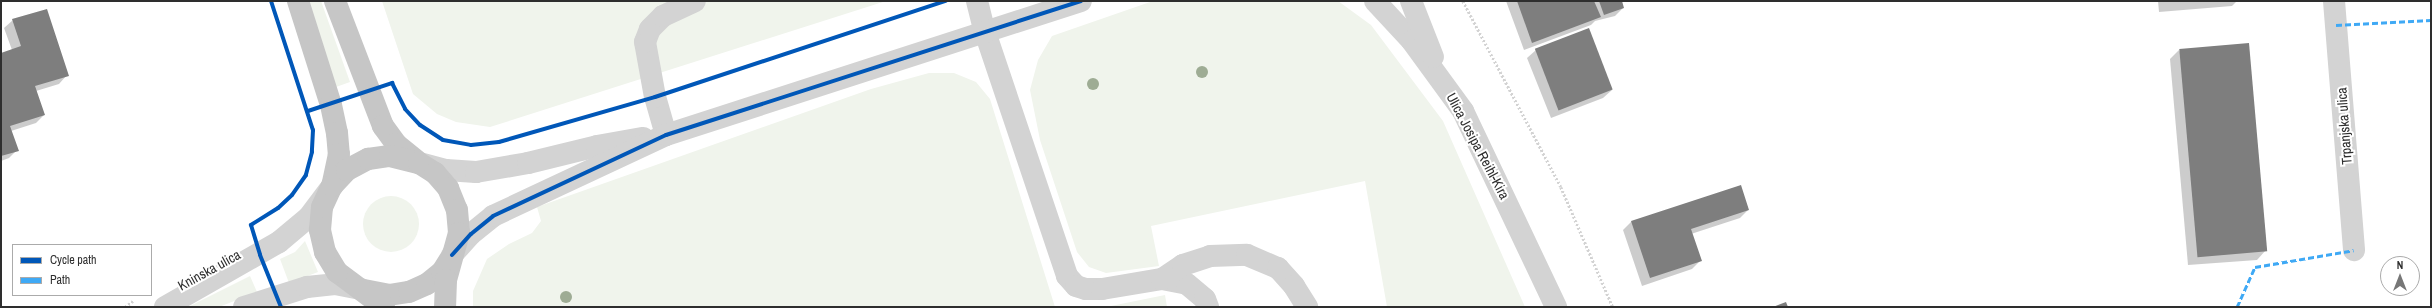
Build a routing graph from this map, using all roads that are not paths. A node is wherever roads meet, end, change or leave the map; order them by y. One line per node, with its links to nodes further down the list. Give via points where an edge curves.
1 (298, 1): 13 (main road, via 331,105 337,133 339,154)
2 (335, 1): 12 (main road, via 383,126 396,144)
3 (695, 1): 11 (street, via 663,16 650,29 645,42 655,97)
4 (977, 1): 9 (street)
5 (1081, 1): 9 (street)
6 (1375, 1): 10 (street, Ulica Josipa Reihl-Kira, via 1412,41)
7 (1411, 1): 10 (street)
8 (2334, 1): 14 (street, Trpanjska ulica)
9 (985, 32): 11 (street); 16 (street, via 1067,276 1076,286 1086,289 1102,289)
10 (1442, 80): 24 (street, Ulica Josipa Reihl-Kira, via 1463,111 1485,154)
11 (666, 135): 12 (street, via 597,146 528,164 476,172 446,170); 15 (street, via 493,216 471,234)
12 (419, 163): 13 (main road, via 390,156 368,159 347,170); 15 (main road, via 435,173 448,188 457,210 458,233)
13 (332, 186): 17 (main road, via 322,207 320,230 325,252 337,272); 18 (street, Kninska ulica, via 308,218 279,242)
14 (2354, 250)
15 (452, 255): 17 (main road, via 437,276 409,292 390,296); 21 (main road, via 446,280)
16 (1162, 279): 22 (street, via 1187,284 1205,298); 23 (street, via 1183,265 1210,256 1247,255 1278,268 1294,286)
17 (361, 289): 19 (street, via 335,284 307,287); 20 (main road)
18 (165, 307)
19 (244, 307)
20 (384, 307)
21 (445, 307)
22 (1208, 307)
23 (1307, 307)
24 (1556, 307)

